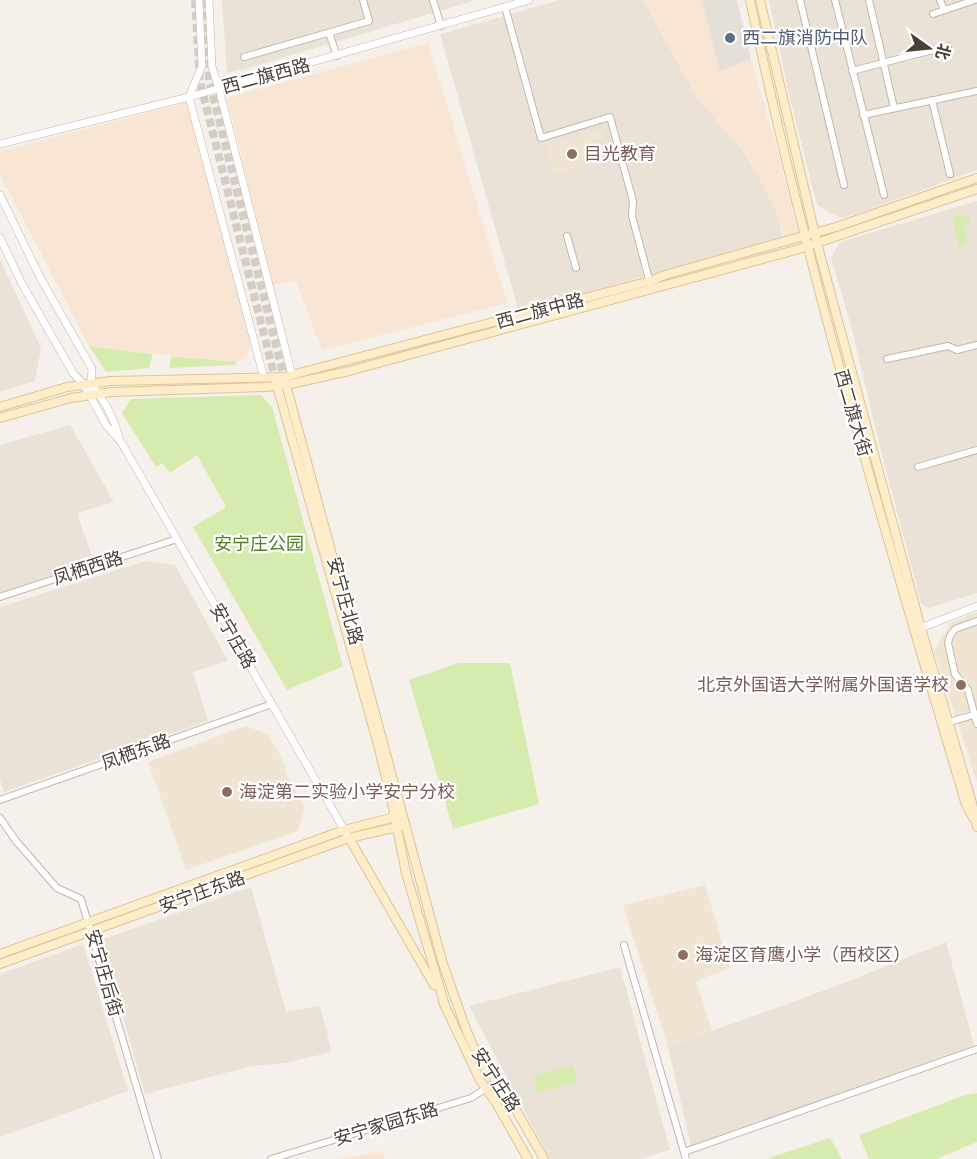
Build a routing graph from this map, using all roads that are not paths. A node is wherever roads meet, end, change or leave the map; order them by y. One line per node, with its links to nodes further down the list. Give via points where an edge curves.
1 (199, 0): 26 (street, via 202,66)
2 (209, 0): 24 (street, via 212,67)
3 (363, 0): 18 (street, via 369,21)
4 (433, 0): 17 (street)
5 (529, 0): 13 (street, 西二旗西路)
6 (750, 0): 39 (main road, 西二旗大街)
7 (760, 0): 37 (main road, 西二旗大街)
8 (800, 0): 33 (street)
9 (835, 0): 23 (street)
10 (869, 0): 22 (street)
11 (940, 0): 15 (street)
12 (976, 1): 15 (street)
13 (513, 2): 14 (street, 西二旗西路)
14 (505, 7): 17 (street, 西二旗西路); 44 (street, via 541,138 610,117)
15 (944, 10): 16 (street)
16 (933, 14)
17 (441, 26): 20 (street, 西二旗西路)
18 (329, 33): 20 (street); 21 (street)
19 (948, 46): 22 (street)
20 (337, 56): 24 (street, 西二旗西路)
21 (244, 57)
22 (884, 63): 23 (street); 28 (street)
23 (852, 71): 29 (street)
24 (219, 89): 26 (street, 西二旗西路); 48 (street)
25 (977, 91): 27 (street)
26 (189, 97): 30 (street, 西二旗西路); 47 (street)
27 (932, 100): 28 (street); 31 (street)
28 (894, 108): 29 (street)
29 (863, 115): 36 (street)
30 (0, 144)
31 (950, 174)
32 (977, 178): 37 (main road, 西二旗中路)
33 (844, 185)
34 (977, 189): 41 (main road, 西二旗中路)
35 (0, 195): 49 (street, 安宁庄路, via 41,279 92,369)
36 (884, 195)
37 (814, 233): 39 (main road, 西二旗中路); 41 (main road, 西二旗大街)
38 (567, 236): 43 (street)
39 (805, 236): 42 (main road, 西二旗大街); 44 (main road, 西二旗中路, via 665,275)
40 (0, 238): 49 (street, 安宁庄路, via 73,373)
41 (817, 243): 42 (main road, 西二旗中路); 59 (main road, 西二旗大街)
42 (807, 246): 44 (main road, 西二旗中路); 59 (main road, 西二旗大街)
43 (576, 268)
44 (651, 285): 48 (main road, 西二旗中路, via 349,370)
45 (977, 345): 46 (street, via 957,350 948,346)
46 (887, 359)
47 (264, 378): 48 (main road, 西二旗中路); 49 (main road, 西二旗中路)
48 (283, 380): 50 (main road, 西二旗中路); 65 (main road, 安宁庄北路)
49 (88, 384): 50 (street, 安宁庄路); 51 (main road, 西二旗中路)
50 (93, 395): 52 (main road, 西二旗中路); 55 (street, 安宁庄路, via 106,425 121,442)
51 (0, 407)
52 (0, 418)
53 (977, 450): 54 (street)
54 (918, 467)
55 (177, 539): 56 (street, 凤栖西路); 60 (street, 安宁庄路)
56 (0, 597)
57 (977, 606): 59 (street)
58 (977, 621): 61 (street, via 956,629 948,643 956,674 968,690)
59 (918, 629): 62 (main road, 西二旗大街); 67 (main road, 西二旗大街, via 966,805)
60 (272, 704): 64 (street, 凤栖东路); 69 (street, 安宁庄路)
61 (976, 714): 62 (street); 63 (street)
62 (949, 722): 67 (main road, 西二旗大街)
63 (977, 724)
64 (0, 800)
65 (399, 816): 68 (main road, 安宁庄北路); 69 (main road, 安宁庄东路)
66 (0, 818): 70 (street, 安宁庄后街, via 57,888 81,899)
67 (976, 824)
68 (401, 826): 69 (main road, 安宁庄东路); 74 (main road, 安宁庄路, via 406,873); 76 (main road, 安宁庄路, via 450,986 472,1043)
69 (347, 834): 70 (main road, 安宁庄东路); 74 (main road, 安宁庄路)
70 (90, 927): 72 (main road, 安宁庄东路); 73 (main road, 安宁庄东路); 79 (street, 安宁庄后街)
71 (624, 945): 78 (street)
72 (0, 954)
73 (0, 964)
74 (445, 1006): 77 (main road, 安宁庄路)
75 (977, 1049): 78 (street)
76 (497, 1082): 77 (street, 安宁家园东路); 82 (main road, 安宁庄路)
77 (486, 1089): 80 (street, 安宁家园东路, via 471,1098); 81 (main road, 安宁庄路)
78 (685, 1156)
79 (158, 1159)
80 (271, 1159)
81 (528, 1159)
82 (544, 1159)

